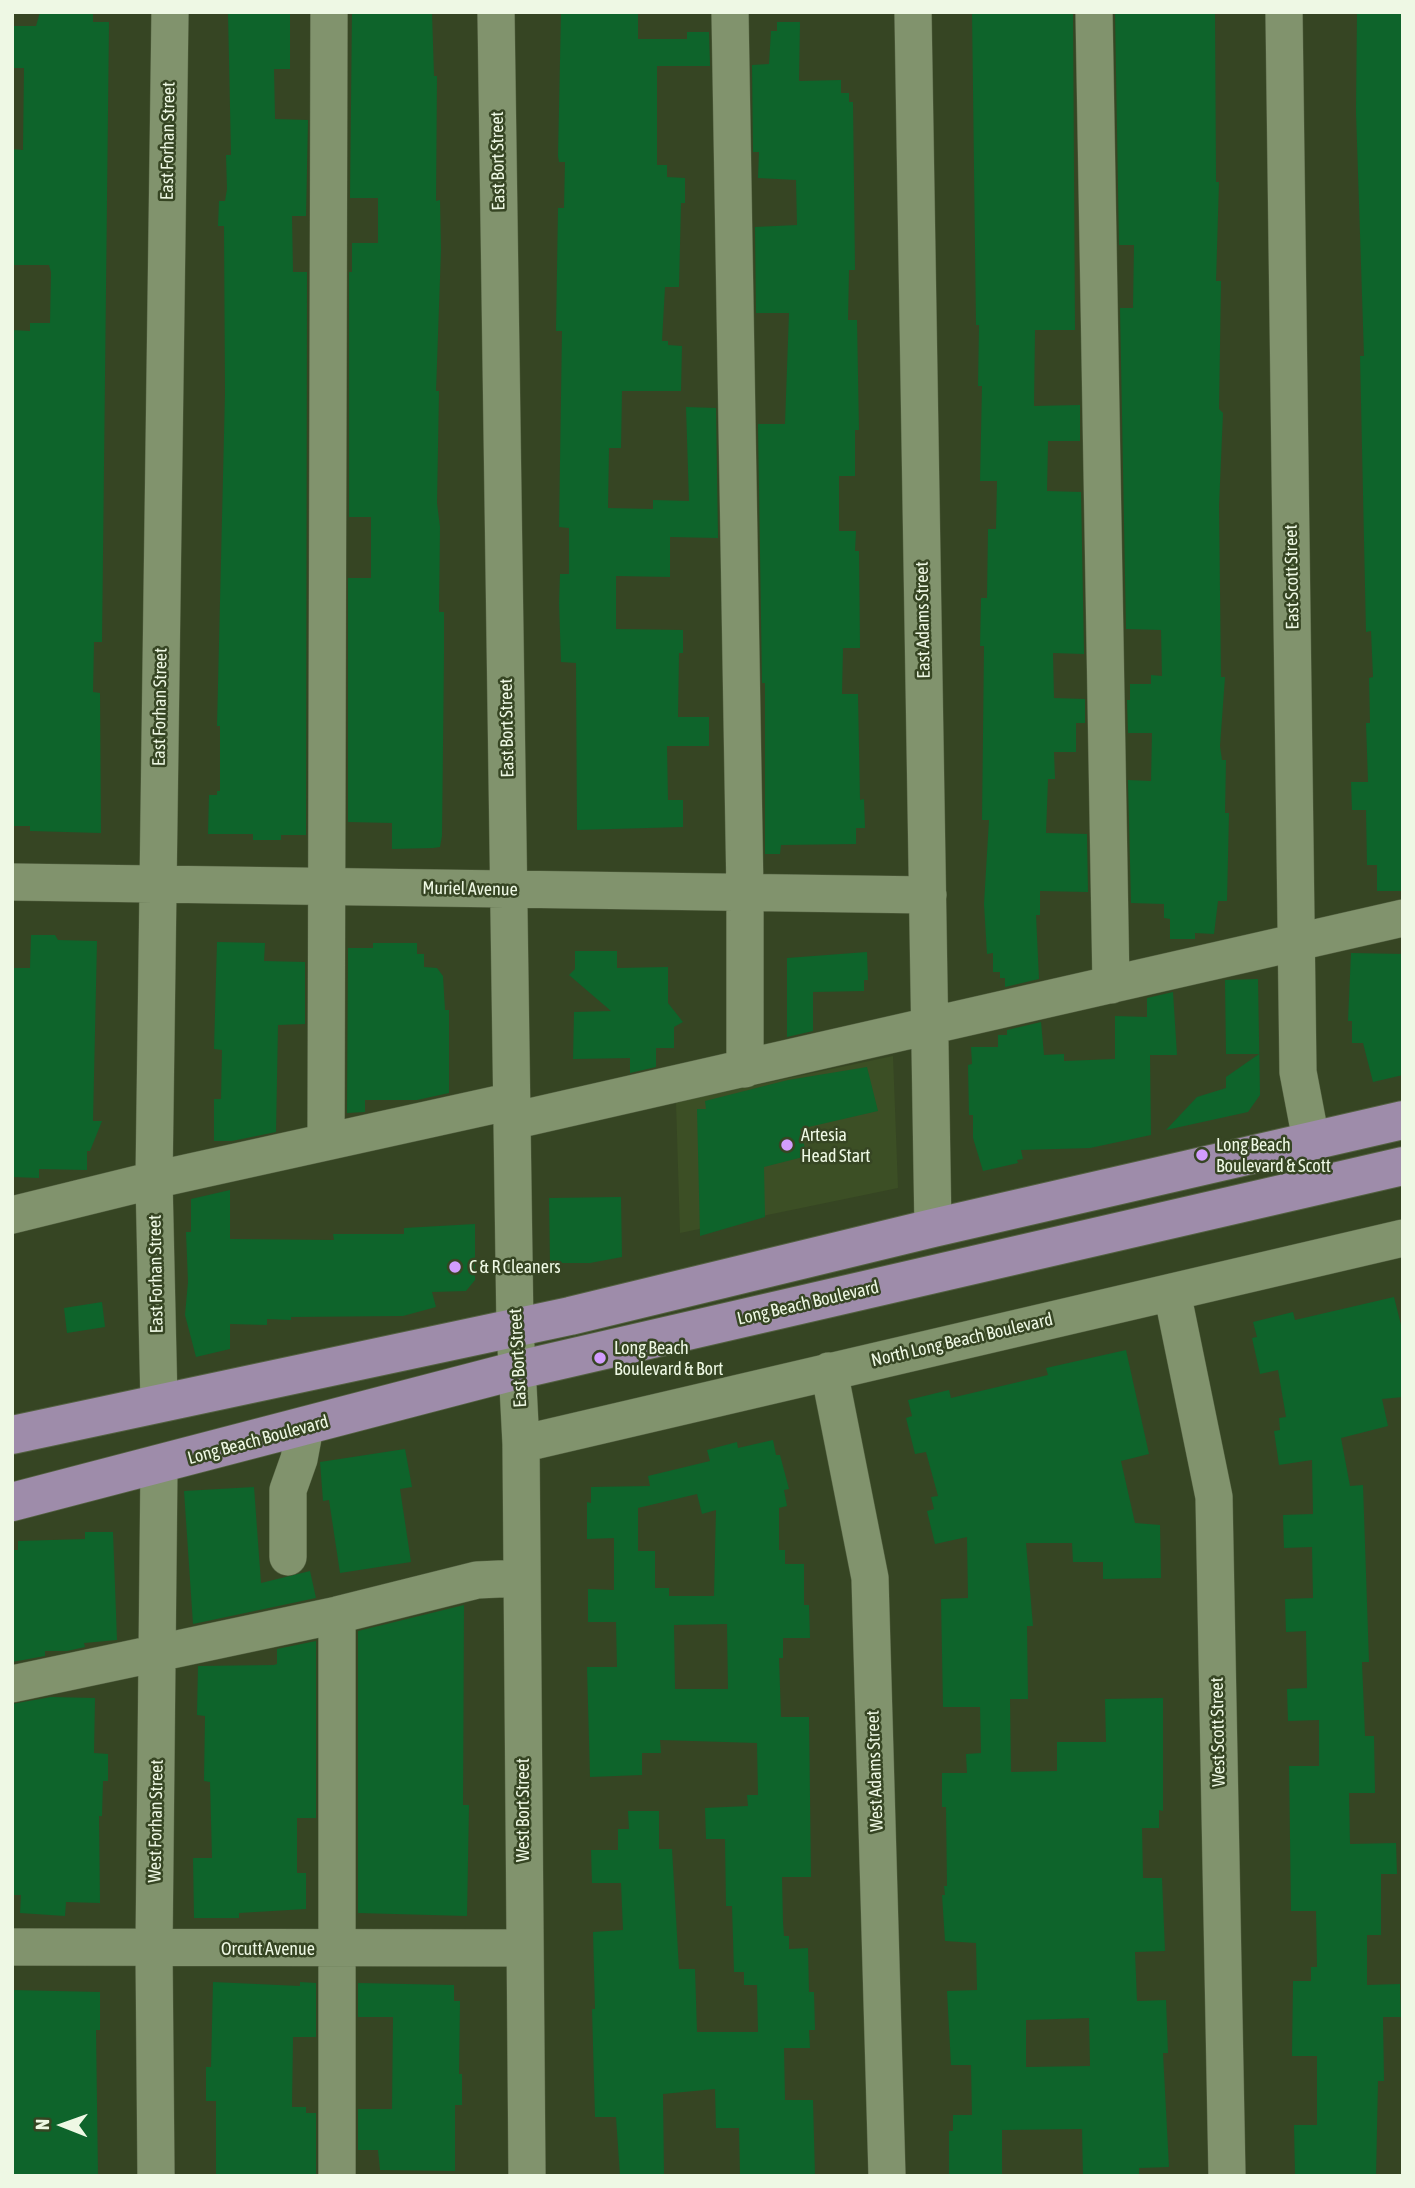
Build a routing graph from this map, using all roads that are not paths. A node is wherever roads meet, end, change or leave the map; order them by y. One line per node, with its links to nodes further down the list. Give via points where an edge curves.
1 (170, 12): 9 (street, East Forhan Street)
2 (330, 12): 10 (street)
3 (496, 12): 11 (street, East Bort Street)
4 (730, 12): 12 (street)
5 (913, 12): 13 (street, East Adams Street)
6 (1094, 12): 16 (street)
7 (1284, 12): 15 (street, East Scott Street)
8 (12, 882): 9 (street, Muriel Avenue)
9 (157, 884): 10 (street, Muriel Avenue); 24 (street, East Forhan Street)
10 (327, 887): 11 (street, Muriel Avenue); 22 (street)
11 (509, 890): 12 (street, Muriel Avenue); 19 (street, East Bort Street)
12 (745, 893): 13 (street, Muriel Avenue); 18 (street)
13 (928, 895): 17 (street, East Adams Street)
14 (1403, 918): 15 (street)
15 (1296, 942): 16 (street); 21 (street, East Scott Street, via 1298,1072)
16 (1111, 985): 17 (street)
17 (930, 1027): 18 (street); 26 (street, East Adams Street)
18 (745, 1069): 19 (street)
19 (512, 1111): 22 (street); 29 (street, East Bort Street)
20 (1403, 1120): 21 (main road)
21 (1311, 1140): 26 (main road)
22 (326, 1142): 24 (street)
23 (1403, 1166): 30 (main road, Long Beach Boulevard)
24 (153, 1180): 25 (street); 32 (street, East Forhan Street)
25 (12, 1215)
26 (933, 1228): 29 (main road)
27 (1403, 1238): 28 (street, North Long Beach Boulevard)
28 (1172, 1292): 31 (street, North Long Beach Boulevard); 51 (street, West Scott Street, via 1213,1497)
29 (515, 1328): 30 (street, East Bort Street); 32 (main road)
30 (518, 1370): 33 (main road, Long Beach Boulevard); 35 (street, East Bort Street)
31 (829, 1371): 35 (street, North Long Beach Boulevard); 50 (street, West Adams Street, via 870,1578)
32 (159, 1403): 34 (main road)
33 (305, 1427): 36 (main road, Long Beach Boulevard); 38 (street, via 288,1490)
34 (12, 1435)
35 (521, 1444): 39 (street, West Bort Street)
36 (159, 1466): 37 (main road, Long Beach Boulevard); 41 (street, West Forhan Street)
37 (12, 1502)
38 (288, 1557)
39 (521, 1578): 40 (street, via 477,1580); 44 (street, West Bort Street)
40 (337, 1615): 41 (street); 46 (street)
41 (157, 1652): 42 (street); 45 (street, West Forhan Street)
42 (12, 1684)
43 (12, 1947): 45 (street, Orcutt Avenue)
44 (524, 1948): 46 (street, Orcutt Avenue); 49 (street, West Bort Street)
45 (155, 1949): 46 (street, Orcutt Avenue); 47 (street, West Forhan Street)
46 (337, 1949): 48 (street)
47 (156, 2176)
48 (337, 2176)
49 (527, 2176)
50 (887, 2176)
51 (1227, 2176)

